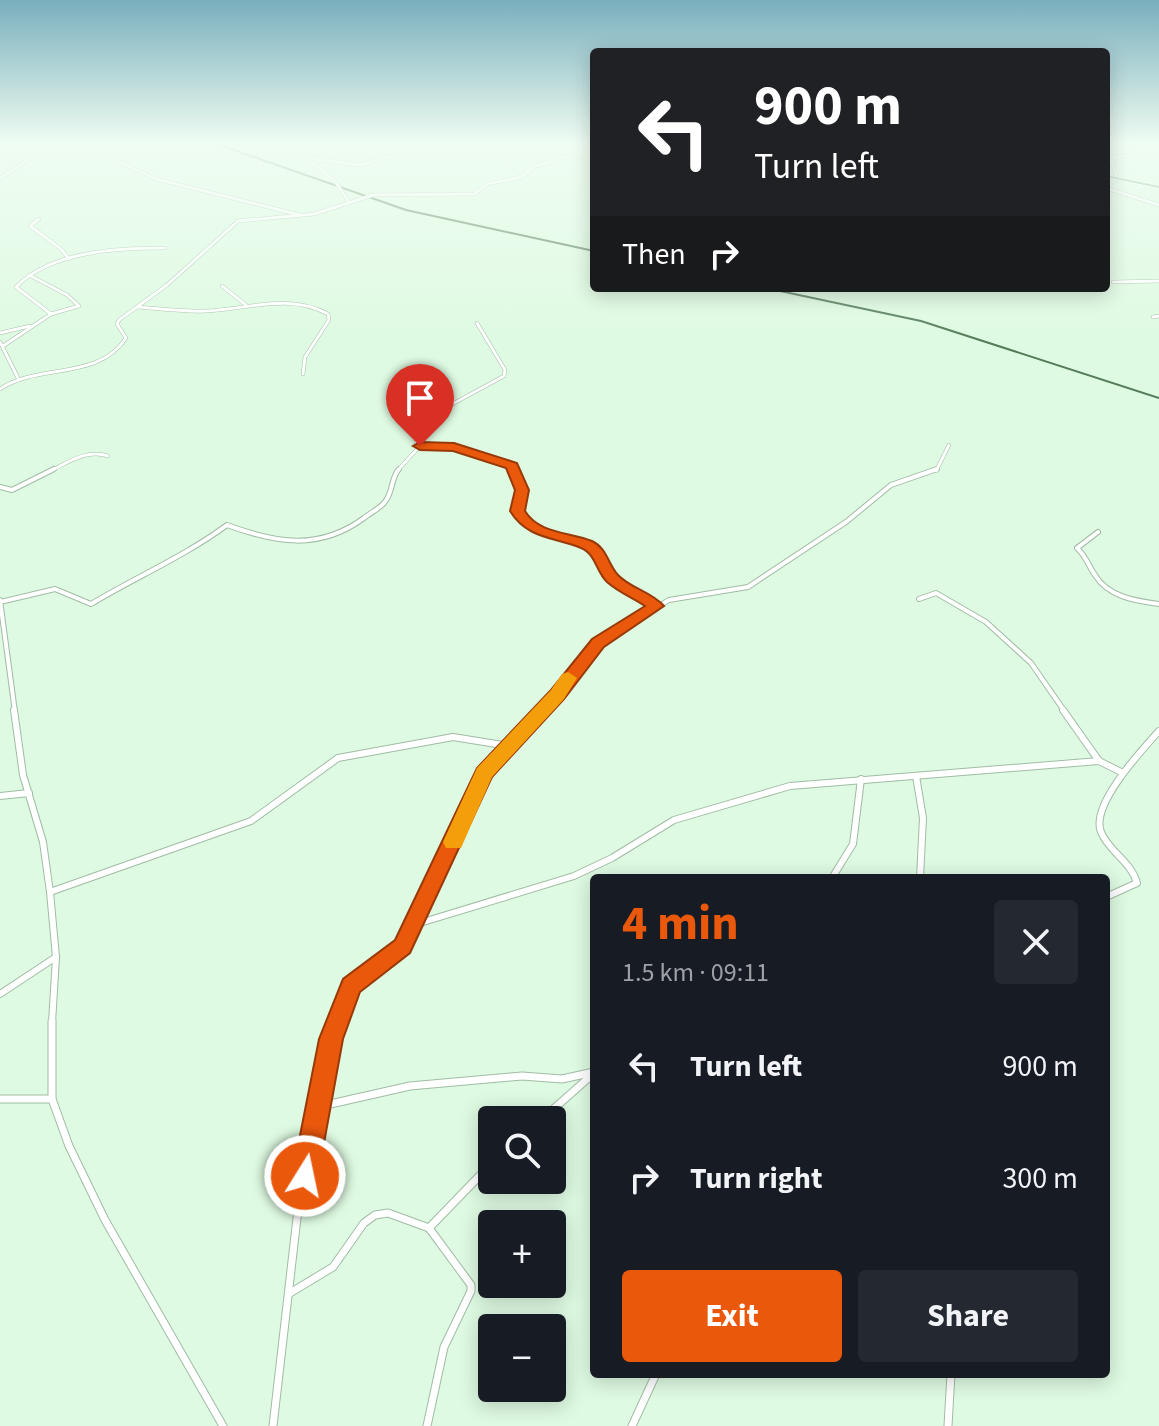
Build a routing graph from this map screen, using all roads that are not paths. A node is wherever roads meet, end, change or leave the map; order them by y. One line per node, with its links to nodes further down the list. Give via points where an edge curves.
1 (275, 210): 3 (street)
2 (325, 210): 3 (street)
3 (305, 216): 12 (street, via 238,221)
4 (39, 219): 6 (street, via 30,226)
5 (165, 248): 6 (street)
6 (68, 260): 7 (street)
7 (29, 275): 13 (street, via 16,287); 13 (street, via 79,306)
8 (1159, 281): 9 (street)
9 (1113, 282)
10 (222, 286): 11 (street)
11 (246, 305): 12 (street, via 198,311); 20 (street, via 306,304 328,314 305,357)
12 (137, 307): 21 (street, via 117,322 126,340 110,355 77,368)
13 (51, 314): 17 (street)
14 (1159, 316): 15 (street)
15 (1153, 317)
16 (477, 323): 24 (street, via 504,376 424,415 415,433)
17 (33, 325): 18 (street); 19 (street)
18 (1, 332)
19 (1, 344): 21 (street)
20 (303, 374)
21 (18, 378): 22 (street)
22 (0, 389)
23 (949, 445): 31 (street, via 936,472 891,485 748,587)
24 (420, 446): 29 (street, via 393,476 384,503 338,534 292,543 227,525 196,548 91,604 74,591 44,588); 31 (street, via 454,447 512,466 522,490 518,511 523,520 547,535 589,545 611,578)
25 (108, 456): 26 (street, via 85,454 12,491)
26 (0, 487)
27 (1098, 532): 30 (street, via 1077,548 1091,558 1098,580 1124,597)
28 (919, 599): 34 (street, via 936,593 991,625 1036,668)
29 (0, 601): 38 (street)
30 (1159, 604)
31 (656, 606): 33 (street, via 598,643)
32 (1158, 733): 35 (street)
33 (509, 746): 42 (street, via 453,737 338,758 251,821); 44 (street, via 484,773)
34 (1099, 761): 35 (street); 36 (street)
35 (1123, 773): 43 (street, via 1098,823 1137,883)
36 (916, 776): 37 (street); 41 (street, via 923,818)
37 (861, 779): 40 (street, via 850,855); 44 (street, via 790,786 685,816 574,876)
38 (29, 793): 39 (street); 42 (street)
39 (0, 796)
40 (835, 874)
41 (920, 874)
42 (50, 892): 45 (street)
43 (1110, 895)
44 (410, 926): 52 (street, via 403,946 351,986 331,1039)
45 (56, 957): 46 (street); 50 (street)
46 (0, 994)
47 (590, 1074): 52 (street, via 419,1085)
48 (590, 1077): 51 (street)
49 (0, 1099): 50 (street)
50 (52, 1099): 58 (street, via 105,1220)
51 (557, 1106)
52 (317, 1107): 55 (street)
53 (478, 1177): 54 (street)
54 (429, 1228): 55 (street, via 396,1214 375,1215 333,1267); 60 (street, via 471,1285 472,1294 454,1324)
55 (289, 1294): 59 (street)
56 (654, 1378): 61 (street)
57 (951, 1378): 62 (street)
58 (223, 1426)
59 (273, 1426)
60 (427, 1426)
61 (632, 1426)
62 (948, 1426)

